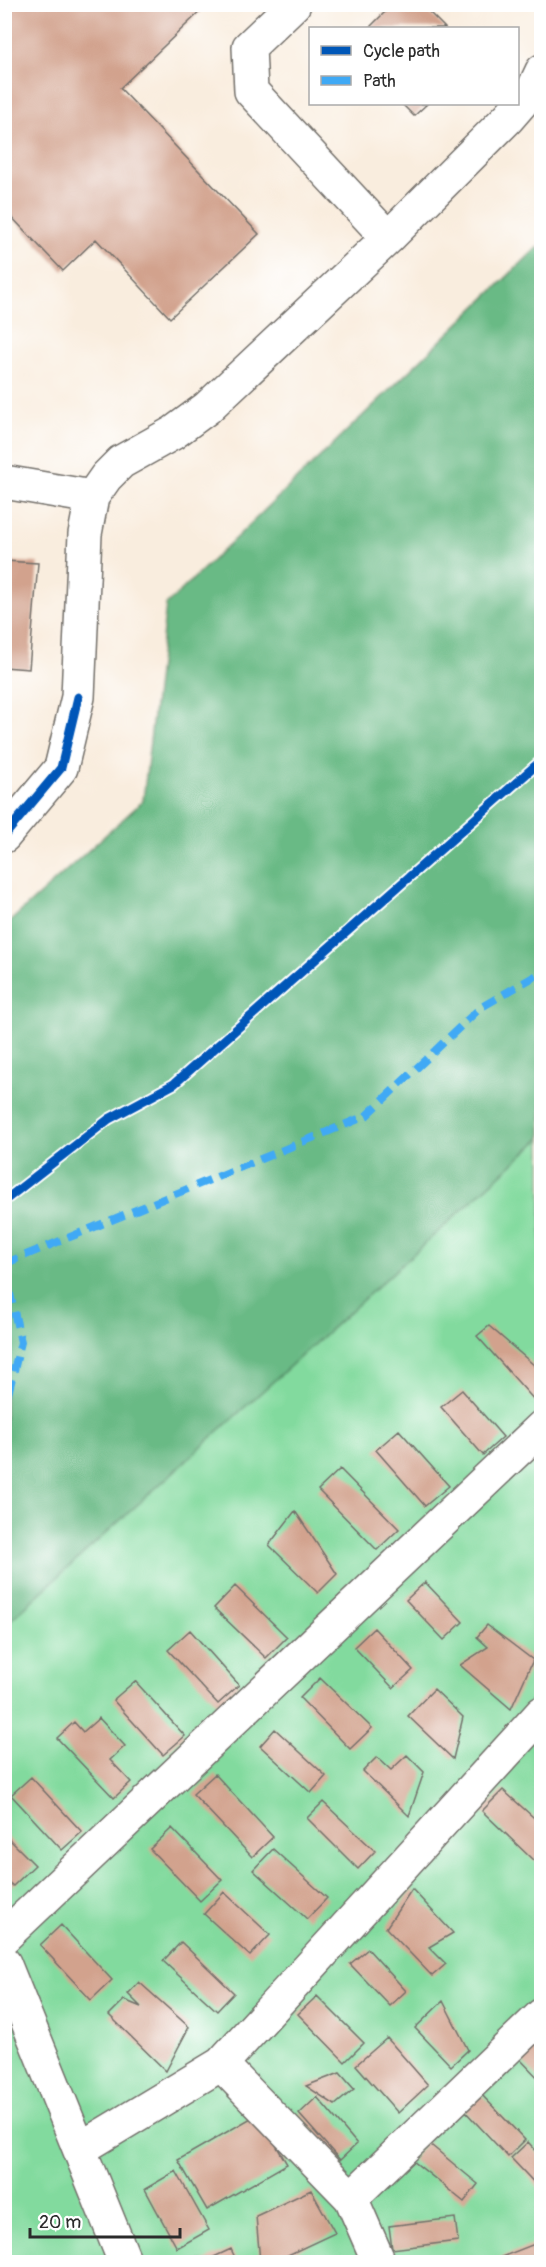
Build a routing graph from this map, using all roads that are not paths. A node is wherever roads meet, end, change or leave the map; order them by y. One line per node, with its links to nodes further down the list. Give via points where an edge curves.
1 (294, 4): 3 (street, via 249,47 251,91)
2 (542, 71): 3 (street, via 534,88 508,118)
3 (388, 238): 5 (street, via 207,408 173,433 121,462)
4 (4, 482): 5 (street)
5 (92, 497): 6 (street, via 85,534 78,697 61,768)
6 (4, 836)
7 (542, 1427): 9 (street)
8 (542, 1713): 12 (street)
9 (4, 1936)
10 (4, 1963): 13 (street)
11 (542, 2015): 14 (street)
12 (221, 2064): 13 (street); 14 (street)
13 (80, 2149): 15 (street)
14 (351, 2198): 16 (street)
15 (125, 2262)
16 (379, 2262)

